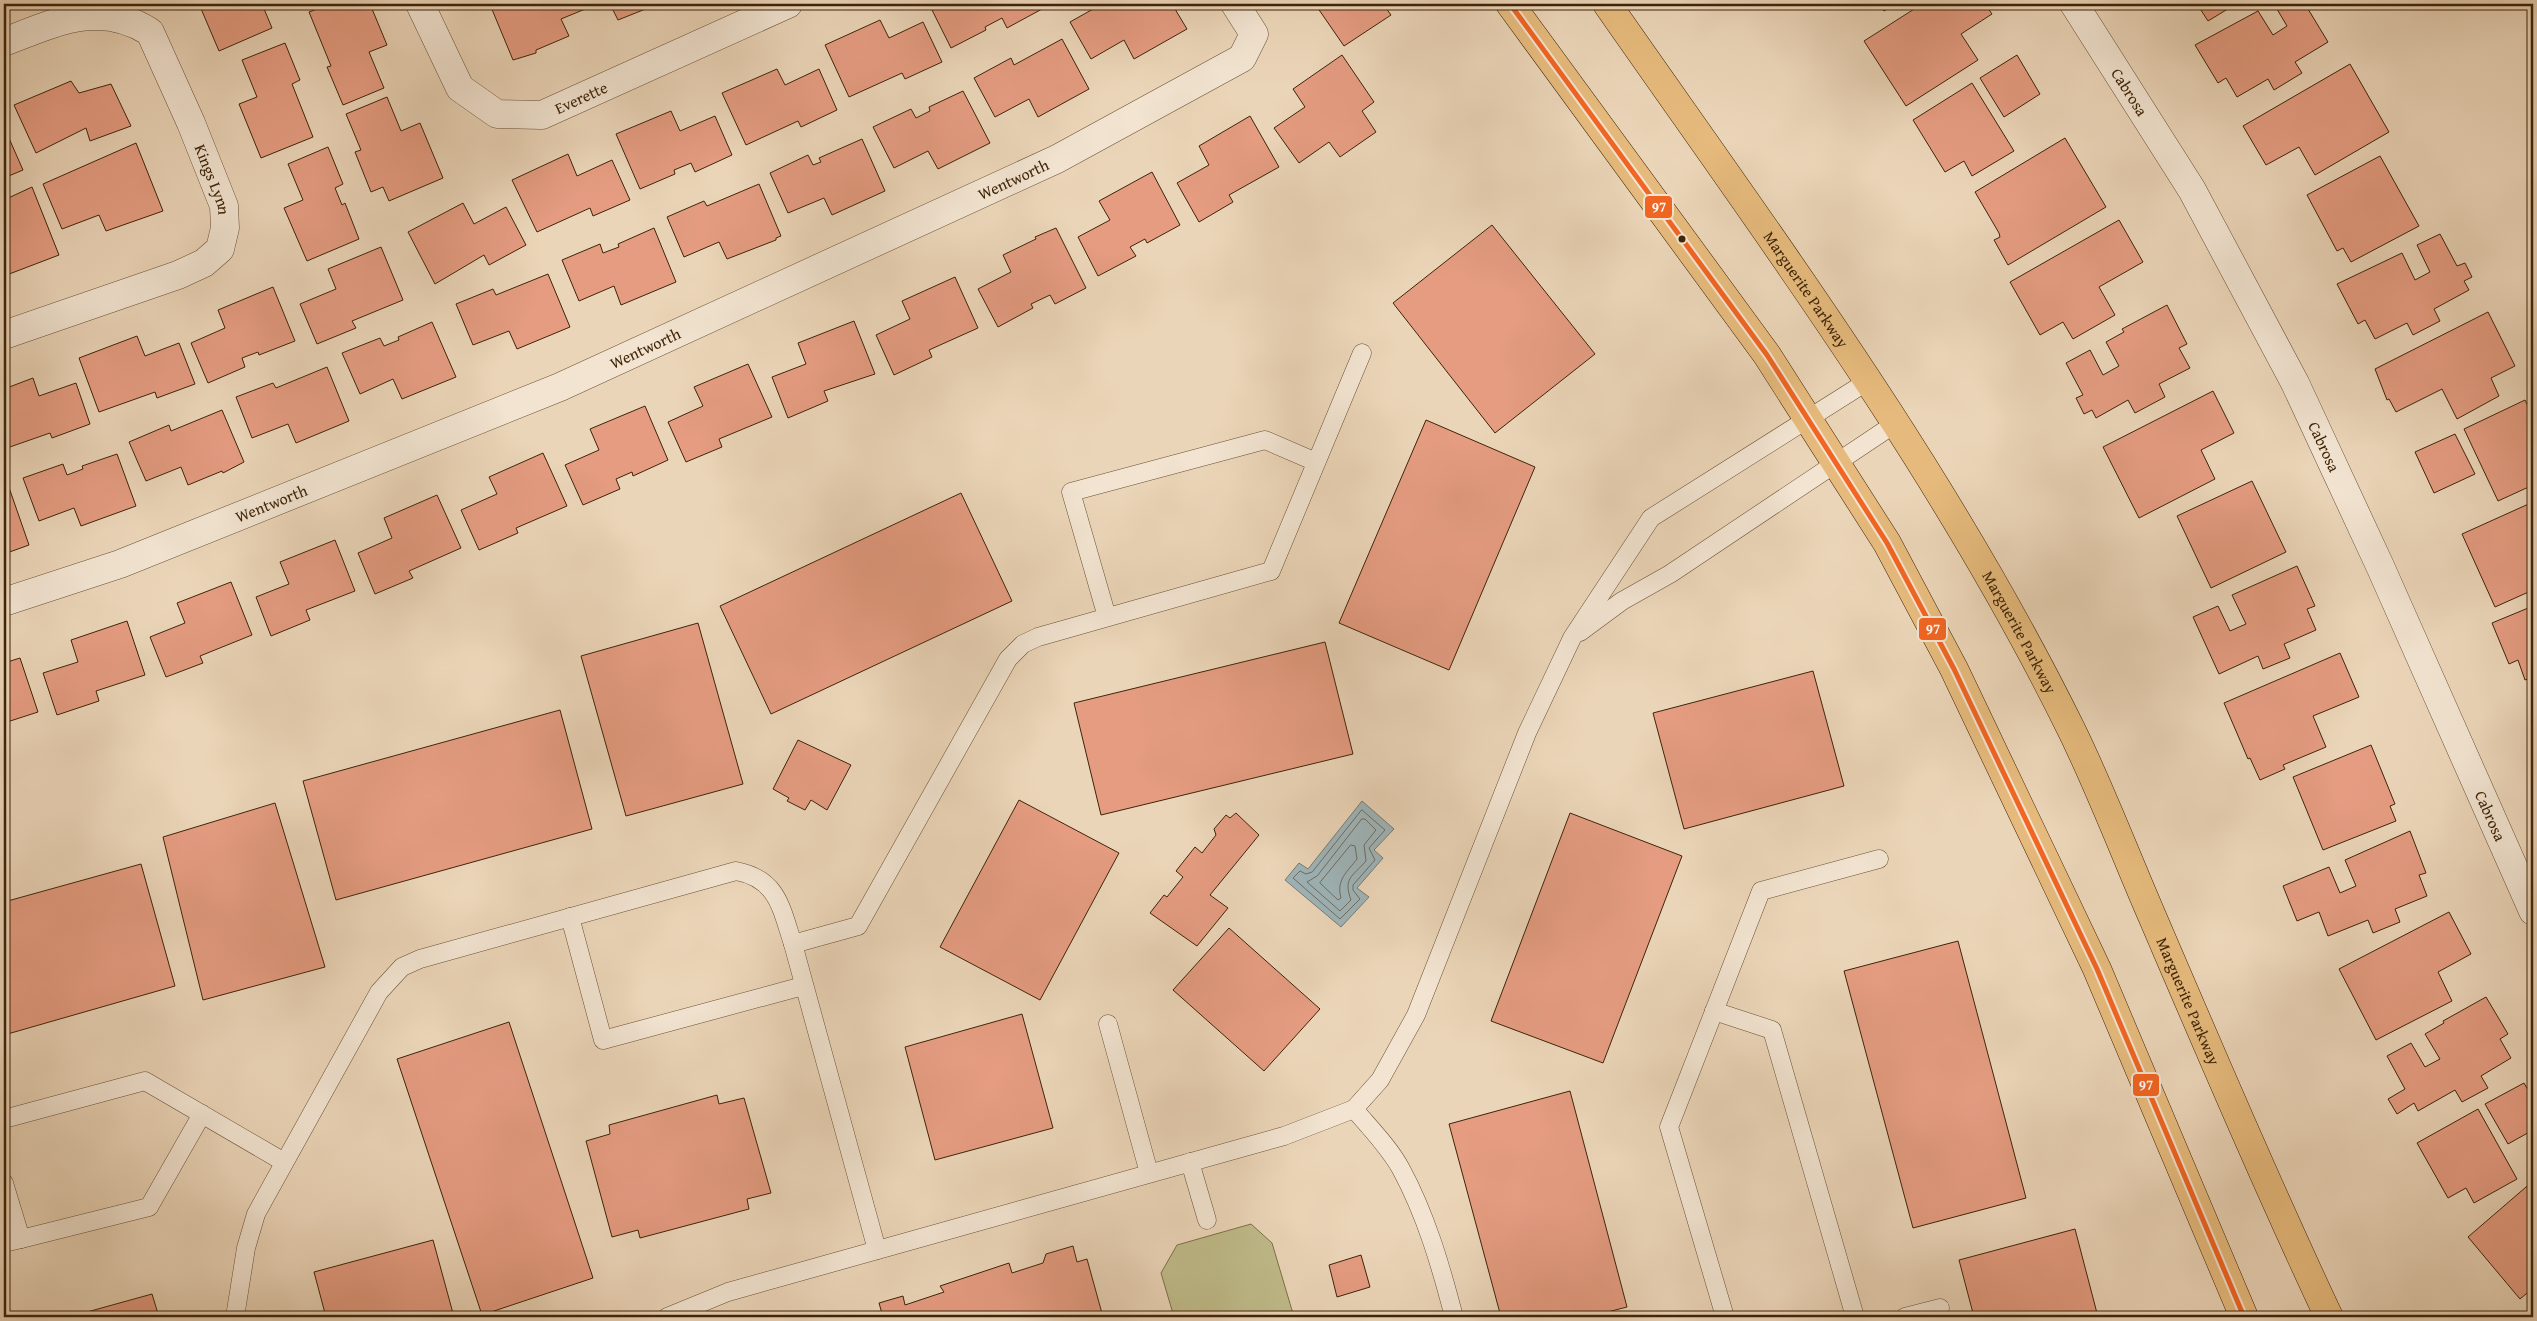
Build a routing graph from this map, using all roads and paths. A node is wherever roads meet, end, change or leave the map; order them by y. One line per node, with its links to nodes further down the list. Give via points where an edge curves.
1 (420, 4): 2 (street, Everette, via 460,88 497,114 542,115)
2 (788, 4)
3 (1235, 4): 15 (street, Wentworth, via 1254,34 1242,58 1057,159 560,386 120,564)
4 (1510, 4): 11 (main road, via 1767,356)
5 (1607, 4): 10 (main road, Marguerite Parkway)
6 (2074, 4): 19 (street, Cabrosa, via 2192,190 2295,383)
7 (4, 42): 8 (street, Kings Lynn, via 69,17 95,11 114,12 134,20 150,32 211,171 224,206 225,228 220,250 204,263)
8 (4, 335)
9 (1362, 353): 13 (lane)
10 (1868, 381): 11 (lane); 12 (main road, Marguerite Parkway)
11 (1807, 419): 14 (main road); 17 (lane, via 1650,518)
12 (1896, 423): 14 (lane); 43 (main road, Marguerite Parkway, via 1994,586 2071,730 2274,1200)
13 (1316, 462): 16 (lane, via 1270,571); 16 (lane, via 1266,440 1072,492)
14 (1835, 463): 17 (lane, via 1670,574 1622,601); 42 (main road, via 1887,543 1954,669 2097,968)
15 (4, 602)
16 (1107, 617): 21 (lane, via 1038,637 1014,651 858,926)
17 (1572, 638): 25 (lane, via 1526,733 1416,1015 1380,1080)
18 (1879, 859): 23 (lane, via 1761,891)
19 (2533, 911)
20 (570, 917): 21 (lane, via 736,871 752,874 770,887 779,901); 22 (lane, via 603,1040); 28 (lane, via 420,959 402,967 379,992)
21 (793, 944): 22 (lane)
22 (803, 986): 34 (lane)
23 (1714, 1011): 39 (lane, via 1669,1127); 40 (lane, via 1772,1030)
24 (1108, 1024): 30 (lane)
25 (1354, 1109): 29 (lane, via 1284,1136); 38 (lane, via 1384,1143 1404,1175 1434,1245)
26 (202, 1114): 27 (lane, via 146,1081); 28 (lane); 33 (lane, via 149,1207)
27 (4, 1119)
28 (284, 1162): 36 (lane, via 256,1214 246,1248)
29 (1190, 1162): 30 (lane); 32 (lane)
30 (1149, 1173): 34 (lane)
31 (4, 1183): 33 (lane)
32 (1207, 1220)
33 (12, 1241)
34 (877, 1250): 37 (lane, via 728,1292)
35 (1940, 1308): 41 (lane)
36 (235, 1317)
37 (667, 1317)
38 (1454, 1317)
39 (1725, 1317)
40 (1856, 1317)
41 (1905, 1317)
42 (2244, 1317)
43 (2329, 1317)

